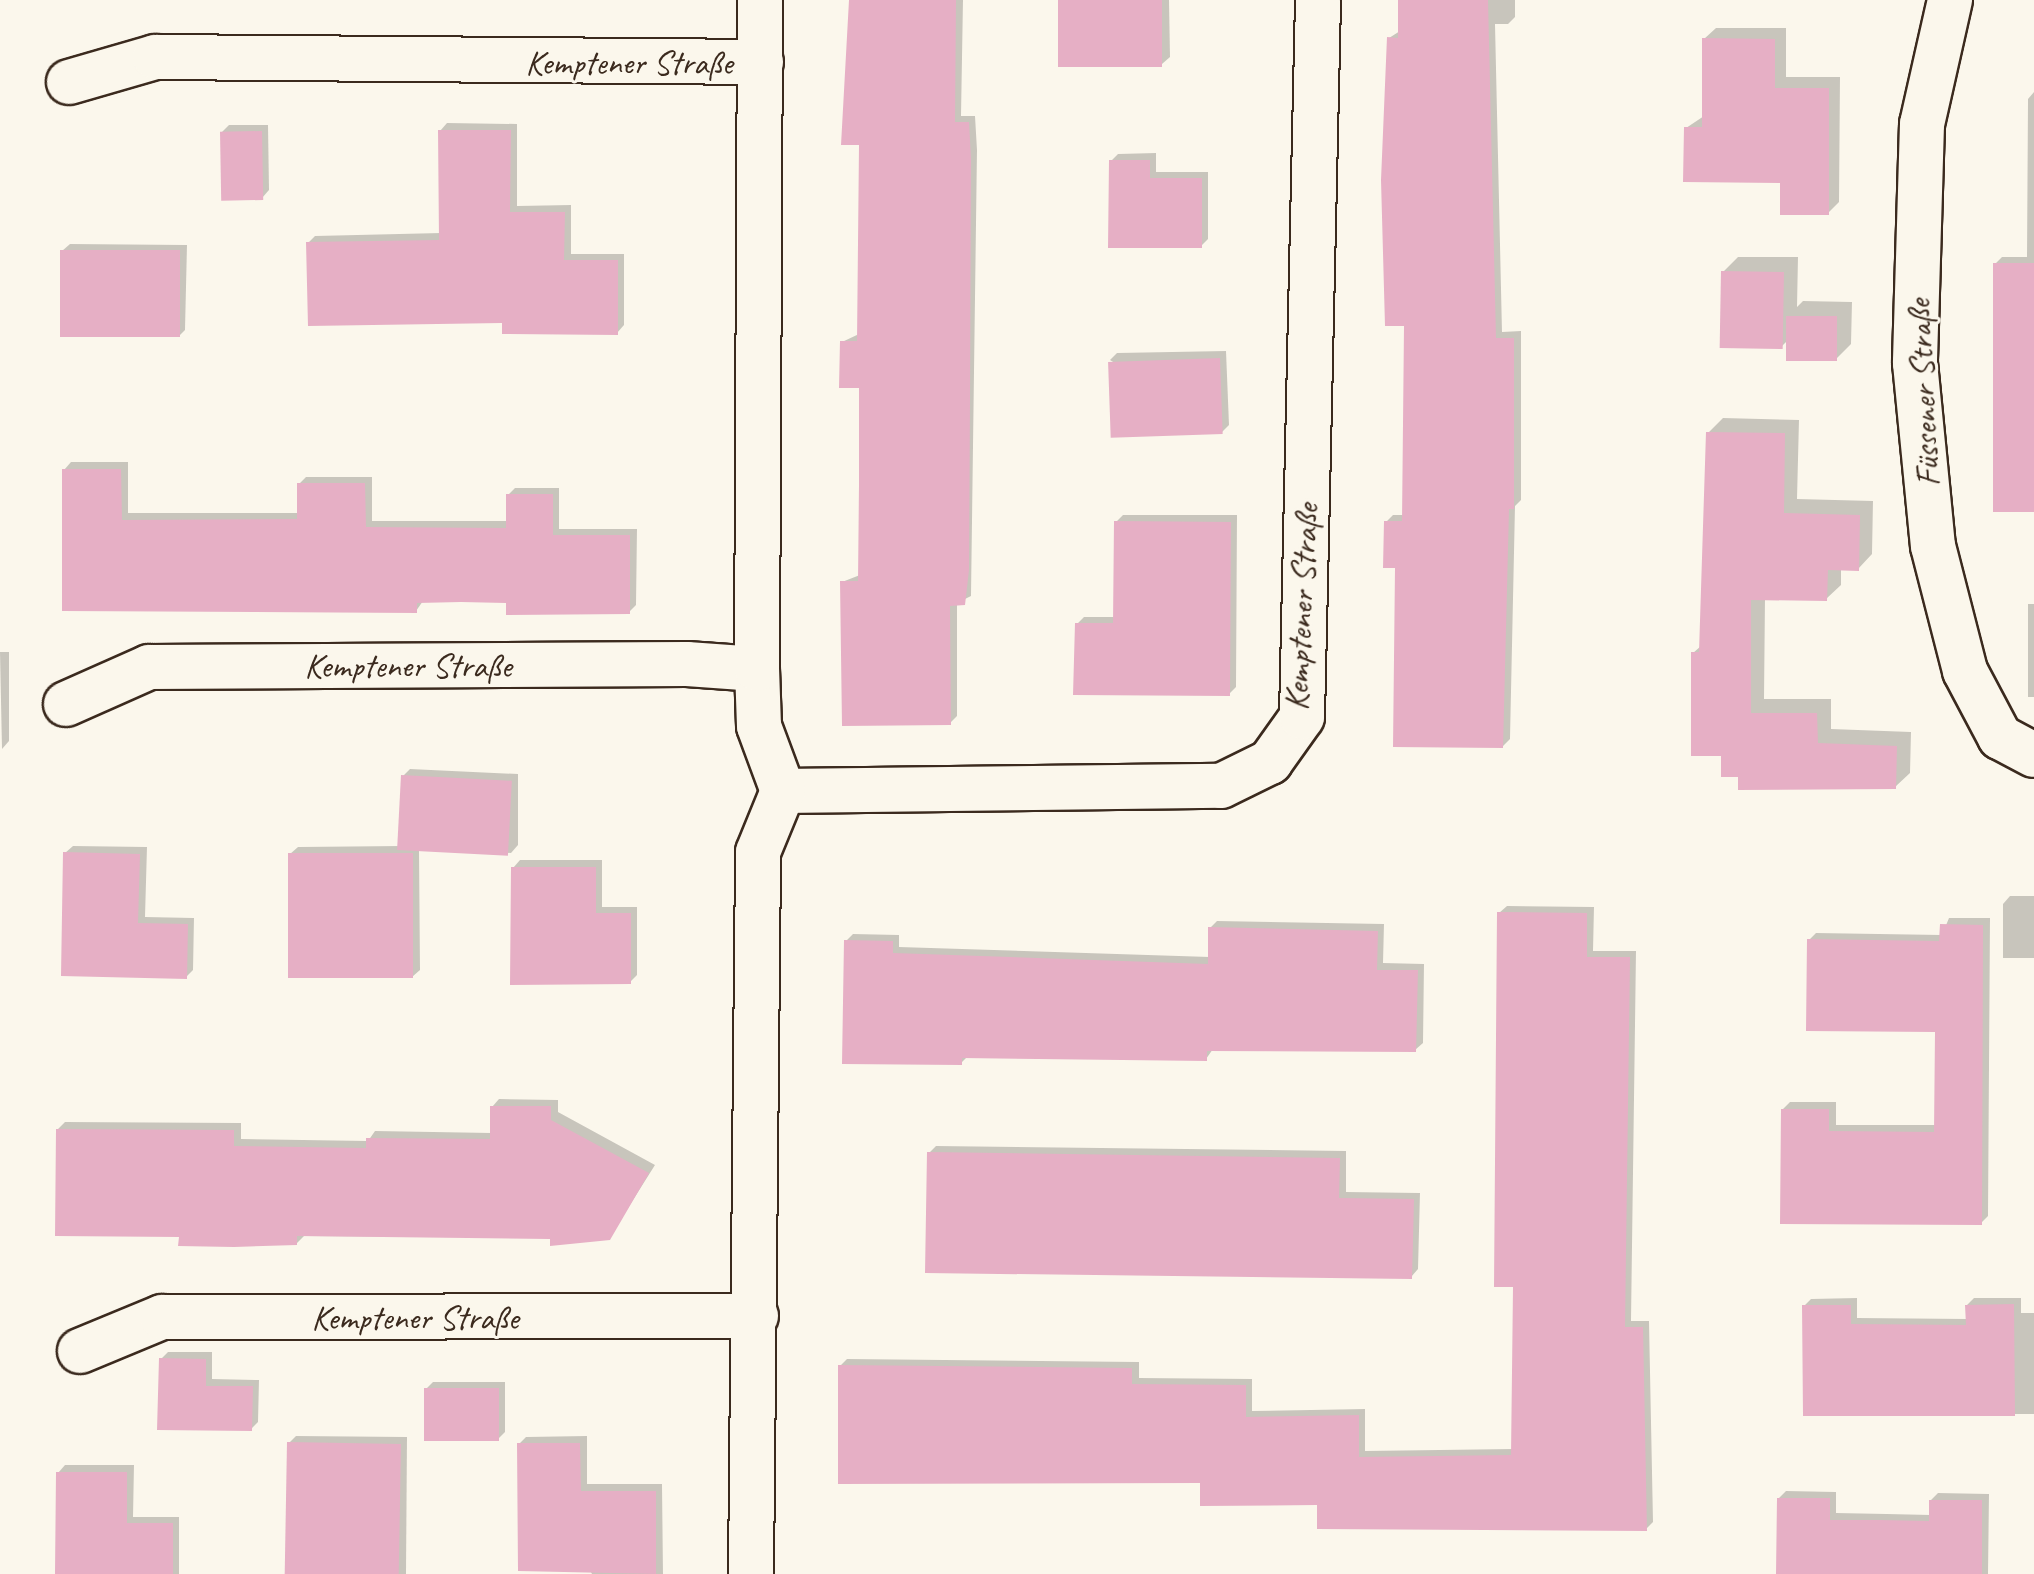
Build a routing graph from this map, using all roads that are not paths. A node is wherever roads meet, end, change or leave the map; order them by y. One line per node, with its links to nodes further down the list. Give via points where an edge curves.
1 (760, 0): 4 (street, Kemptener Straße)
2 (1318, 0): 9 (street, Kemptener Straße, via 1302,717 1270,762 1221,786)
3 (1950, 0): 8 (street, Füssener Straße, via 1922,124 1915,363 1933,546 1965,671 2000,737)
4 (761, 62): 5 (street, Kemptener Straße, via 155,57); 6 (street, Kemptener Straße)
5 (69, 82)
6 (757, 669): 7 (street, Kemptener Straße, via 687,664 149,667); 9 (street, Kemptener Straße, via 759,726)
7 (66, 704)
8 (2034, 755)
9 (783, 791): 10 (street, via 758,852)
10 (756, 1316): 11 (street, Kemptener Straße, via 162,1317); 12 (street)
11 (80, 1351)
12 (751, 1574)

